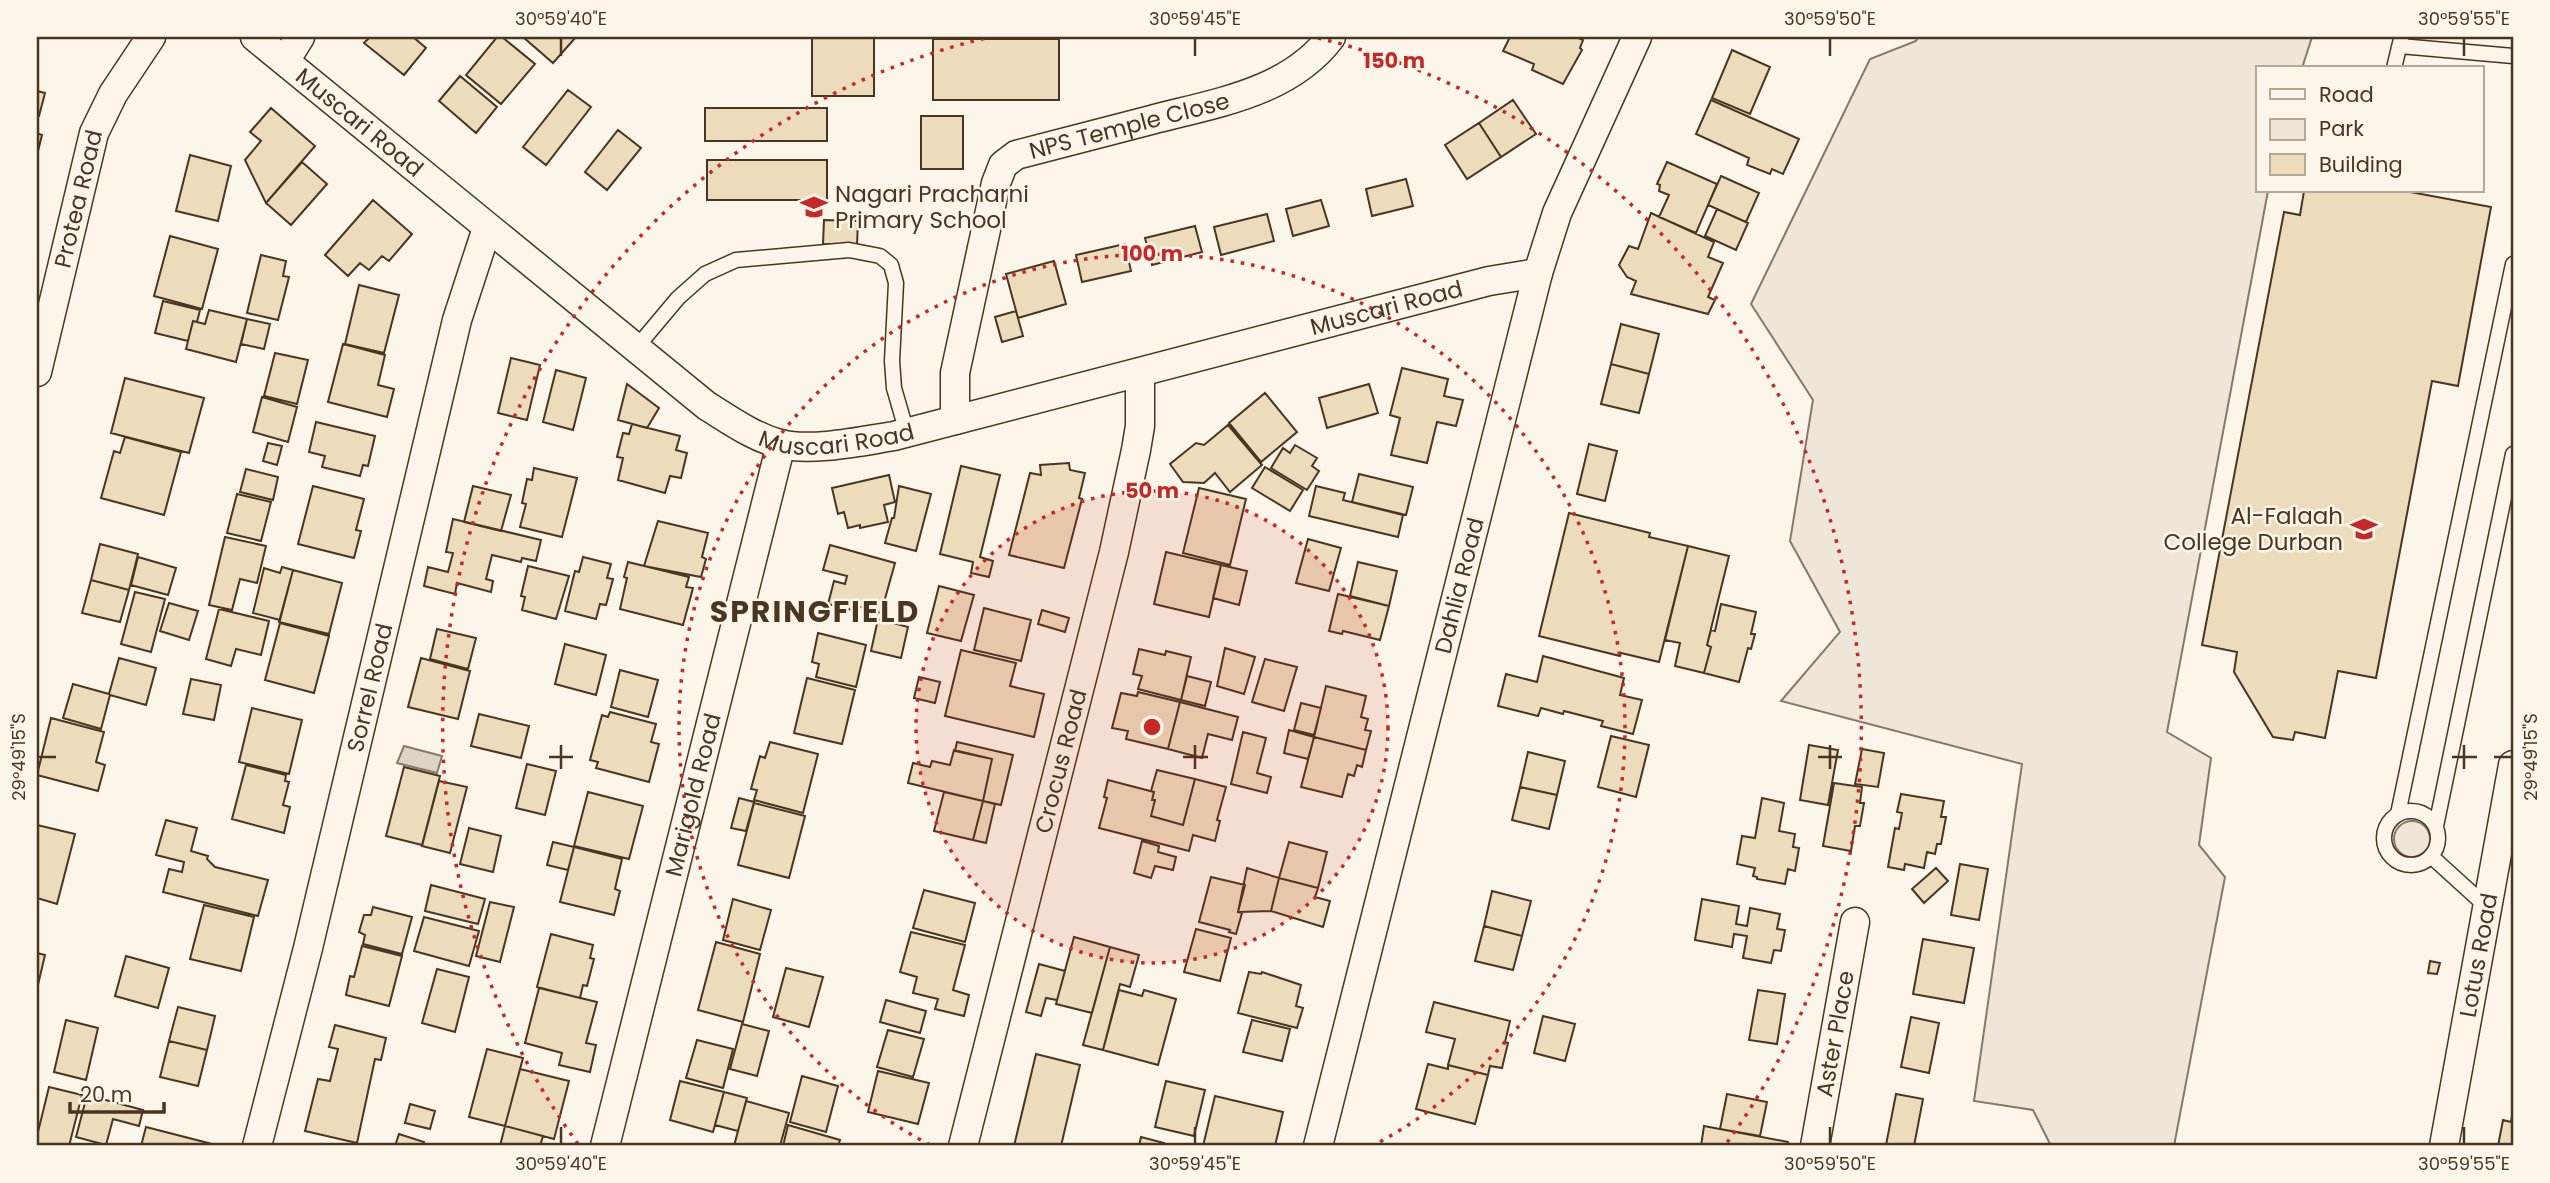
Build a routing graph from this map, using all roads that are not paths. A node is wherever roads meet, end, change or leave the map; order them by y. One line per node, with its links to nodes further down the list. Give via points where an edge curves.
1 (151, 37): 14 (street, Protea Road, via 113,94 94,133)
2 (255, 37): 8 (street, Muscari Road)
3 (300, 37): 8 (street)
4 (1331, 37): 16 (street, NPS Temple Close, via 1318,54 1290,74 1249,95 1016,155 1003,164 955,373)
5 (1637, 37): 12 (street, Dahlia Road, via 1557,213)
6 (2401, 41): 7 (lane); 9 (lane)
7 (2513, 56)
8 (285, 61): 10 (street, Muscari Road)
9 (2395, 66)
10 (487, 228): 13 (street, Muscari Road); 26 (street, Sorrel Road, via 457,320)
11 (2513, 264): 21 (lane)
12 (1538, 273): 15 (street, Muscari Road, via 1489,281); 29 (street, Dahlia Road)
13 (636, 348): 17 (lane, via 705,274 736,260 849,250 880,256 891,265 896,283 892,361 894,388); 18 (street, Muscari Road, via 743,429)
14 (37, 372)
15 (1140, 373): 16 (street, Muscari Road); 28 (street, Crocus Road, via 1140,426 1114,552)
16 (955, 420): 17 (street, Muscari Road)
17 (907, 433): 18 (street, Muscari Road, via 818,446)
18 (780, 444): 27 (street, Marigold Road)
19 (2513, 454): 22 (lane)
20 (2513, 765): 24 (street, Lotus Road)
21 (2398, 814): 22 (lane, via 2420,812); 23 (lane, via 2385,830 2386,851 2402,864 2413,866)
22 (2436, 826): 23 (lane, via 2437,847)
23 (2432, 857): 24 (lane)
24 (2487, 907): 31 (street, Lotus Road)
25 (1854, 922): 30 (street, Aster Place)
26 (257, 1146)
27 (605, 1146)
28 (963, 1146)
29 (1318, 1146)
30 (1815, 1146)
31 (2444, 1146)

